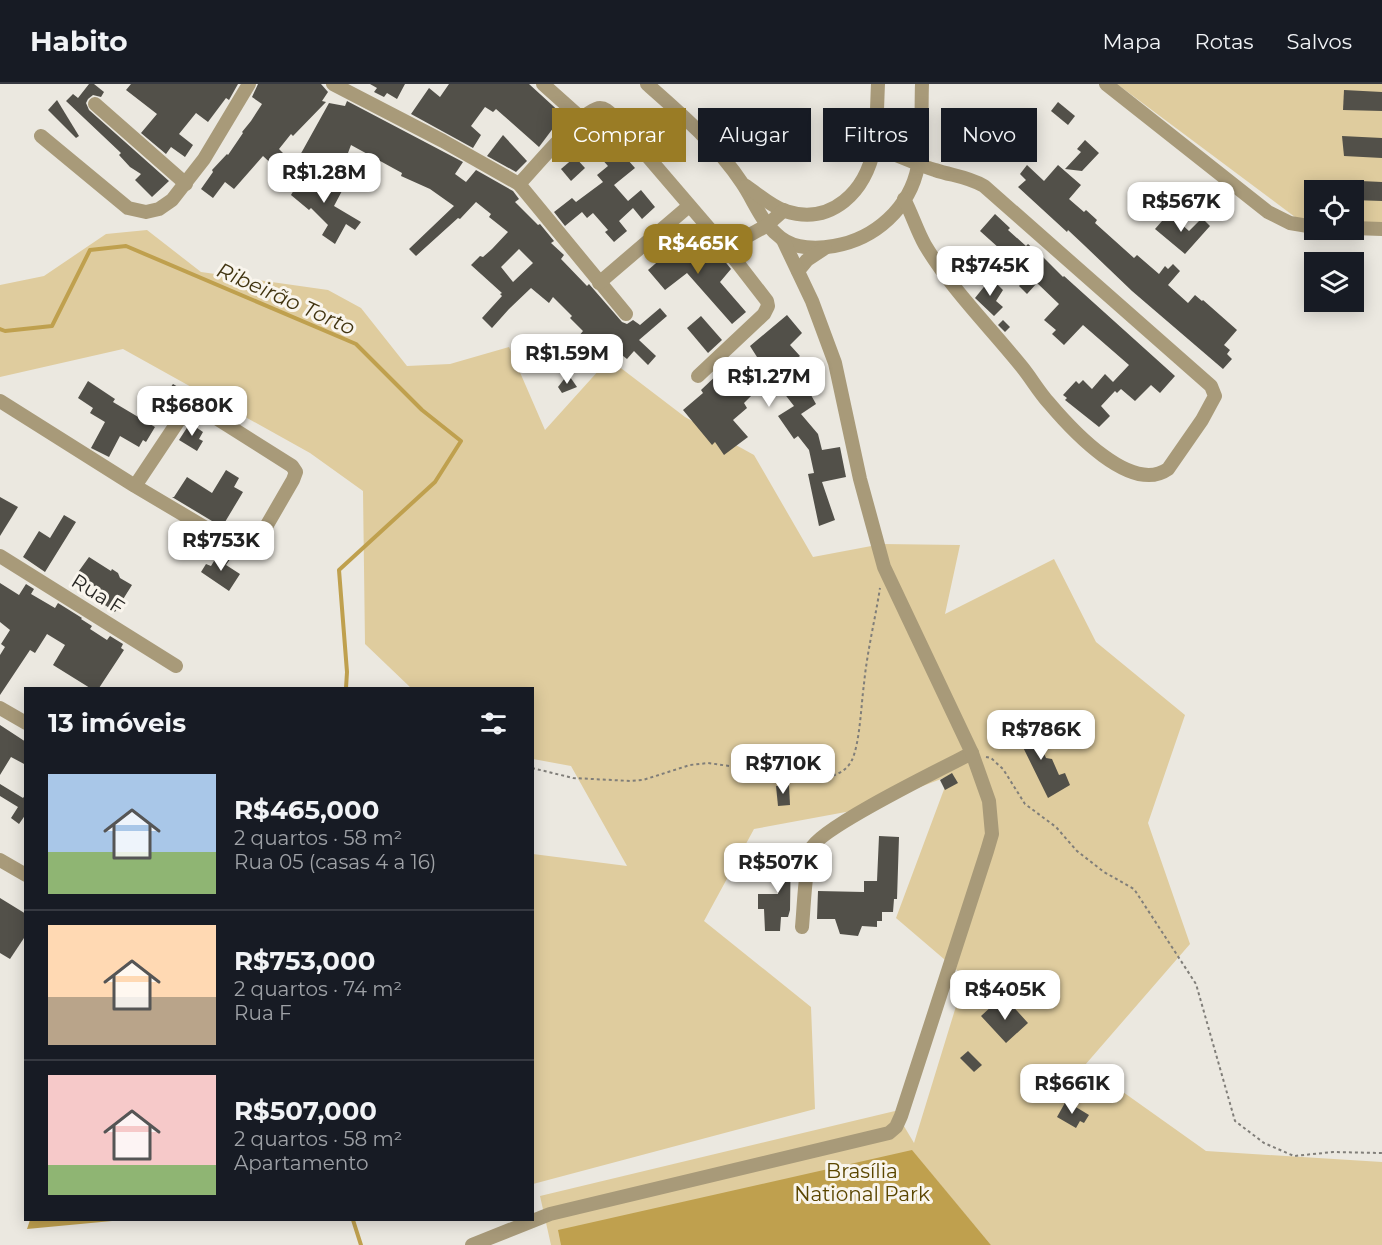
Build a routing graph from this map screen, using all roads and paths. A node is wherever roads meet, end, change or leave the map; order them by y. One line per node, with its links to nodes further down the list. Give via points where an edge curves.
1 (249, 84): 18 (street)
2 (333, 84): 19 (street)
3 (543, 84): 9 (street)
4 (646, 84): 17 (street, via 695,129)
5 (878, 84): 10 (street)
6 (922, 84): 16 (street)
7 (1106, 84): 23 (street, via 1268,212 1290,223)
8 (95, 104): 18 (street)
9 (570, 108)
10 (876, 108)
11 (41, 136): 18 (street, via 128,208 146,212 159,209)
12 (552, 149): 19 (street)
13 (651, 162): 21 (street)
14 (869, 162): 22 (street, via 860,187 841,204 807,214)
15 (914, 162): 16 (street)
16 (918, 164): 20 (street); 20 (street, via 984,186 1211,386 1215,396 1210,407 1168,469 1147,475 1128,471 1082,438 956,291 924,243)
17 (742, 183): 22 (street); 24 (street)
18 (186, 184)
19 (519, 184): 31 (street)
20 (904, 199): 28 (street, via 880,227 845,244)
21 (689, 206): 29 (street); 31 (street)
22 (784, 210): 24 (street)
23 (1304, 225)
24 (766, 226): 27 (street); 29 (street)
25 (1364, 228): 26 (street)
26 (1382, 229)
27 (783, 240): 28 (street, via 811,248); 30 (street)
28 (827, 247): 30 (street)
29 (726, 248): 33 (street, via 768,306)
30 (798, 271): 37 (street, via 835,363)
31 (599, 283): 32 (street)
32 (626, 314)
33 (698, 376)
34 (0, 401): 35 (street)
35 (135, 486): 35 (street, via 247,551 256,544 296,472 193,406 185,411)
36 (0, 556): 38 (street, Rua F)
37 (884, 567): 41 (street); 42 (path, via 855,752 846,768 837,774 814,778 700,762 631,781 573,778)
38 (176, 666)
39 (0, 708): 40 (street)
40 (24, 722)
41 (972, 753): 45 (street, via 815,842 809,858); 46 (path, via 991,758 1003,769 1025,804 1056,826 1077,851 1134,889 1196,984 1235,1121 1264,1143 1294,1156); 47 (street, via 988,801 992,834 896,1127 880,1137)
42 (534, 768)
43 (0, 860): 44 (street)
44 (24, 875)
45 (802, 927)
46 (1382, 1153)
47 (534, 1220)
48 (532, 1221): 49 (street)
49 (472, 1245)

